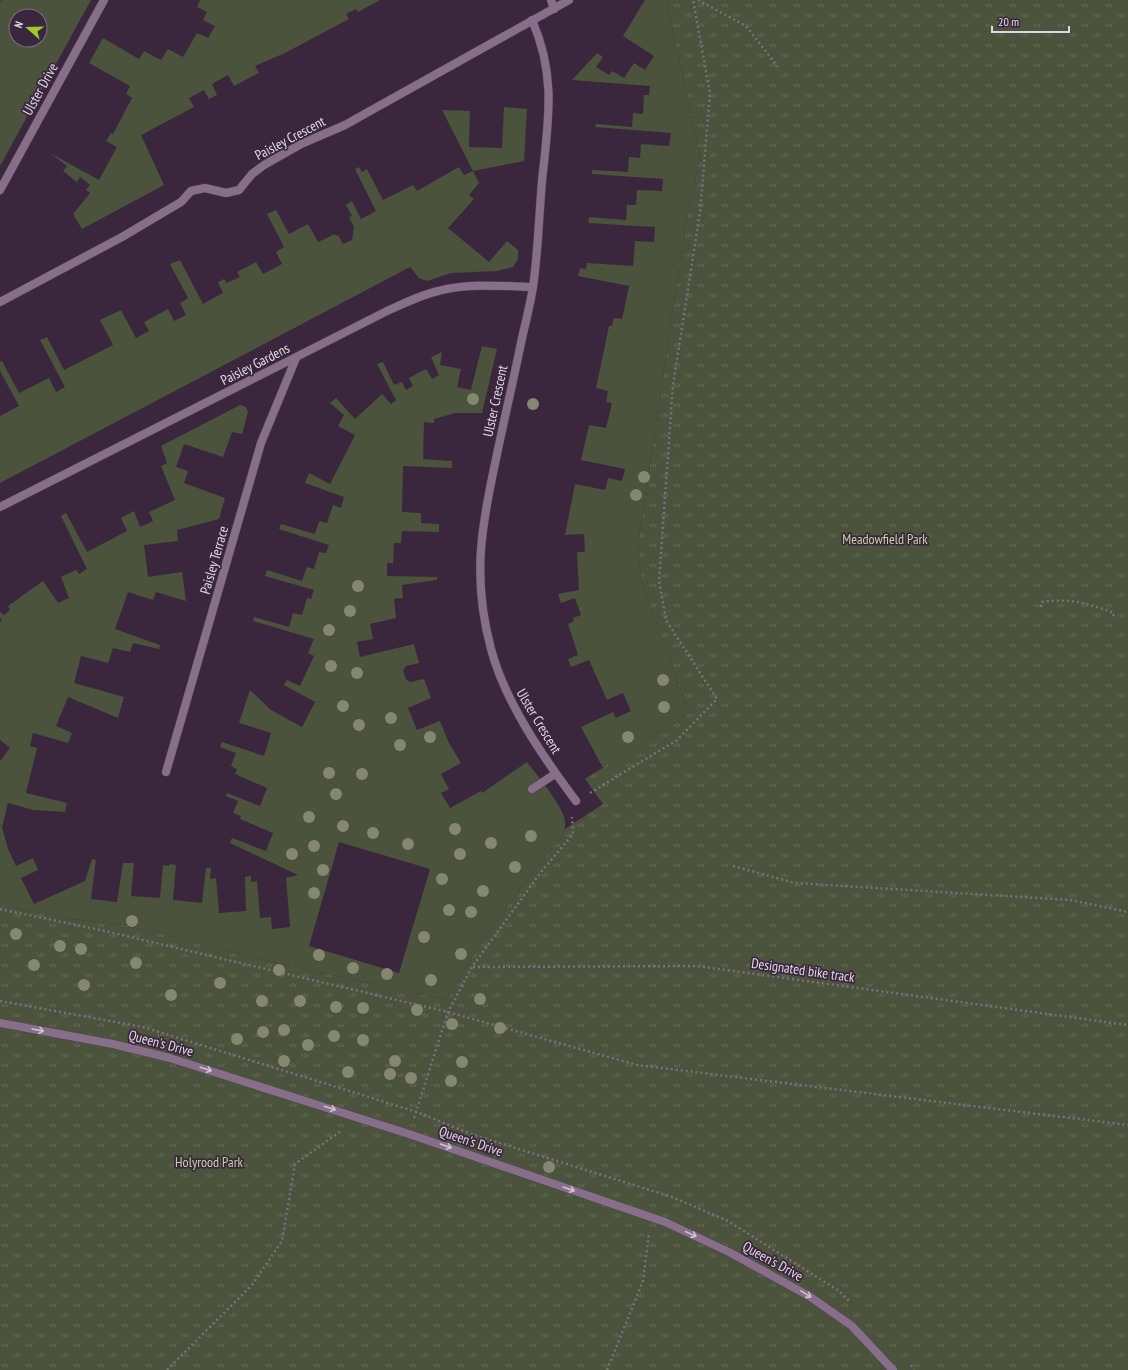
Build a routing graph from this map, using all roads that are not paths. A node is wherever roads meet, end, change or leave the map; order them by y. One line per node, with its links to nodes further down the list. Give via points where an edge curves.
1 (104, 0): 6 (street, Ulster Drive)
2 (551, 0): 4 (street)
3 (569, 0): 4 (street, Paisley Crescent)
4 (554, 9): 5 (street, Paisley Crescent)
5 (532, 20): 7 (street, Ulster Crescent, via 541,42 548,72 549,104); 8 (street, Paisley Crescent, via 345,125 301,144 264,165 252,174 239,190 226,193 205,188 191,191 181,202 122,237)
6 (0, 190)
7 (533, 287): 9 (street, Paisley Gardens, via 460,287 439,291 389,310); 12 (street, Ulster Crescent, via 486,502 480,578 486,630 502,681 508,696)
8 (0, 302)
9 (296, 358): 10 (street, Paisley Gardens); 11 (street, Paisley Terrace, via 261,443)
10 (0, 507)
11 (166, 772)
12 (555, 774): 13 (street, Ulster Crescent); 14 (street, Ulster Crescent)
13 (532, 789)
14 (576, 802)
15 (0, 1023): 16 (street, Queen's Drive, one-way to 16, via 113,1044 170,1058 409,1134 651,1217 729,1252 809,1296 852,1326)
16 (894, 1370)

